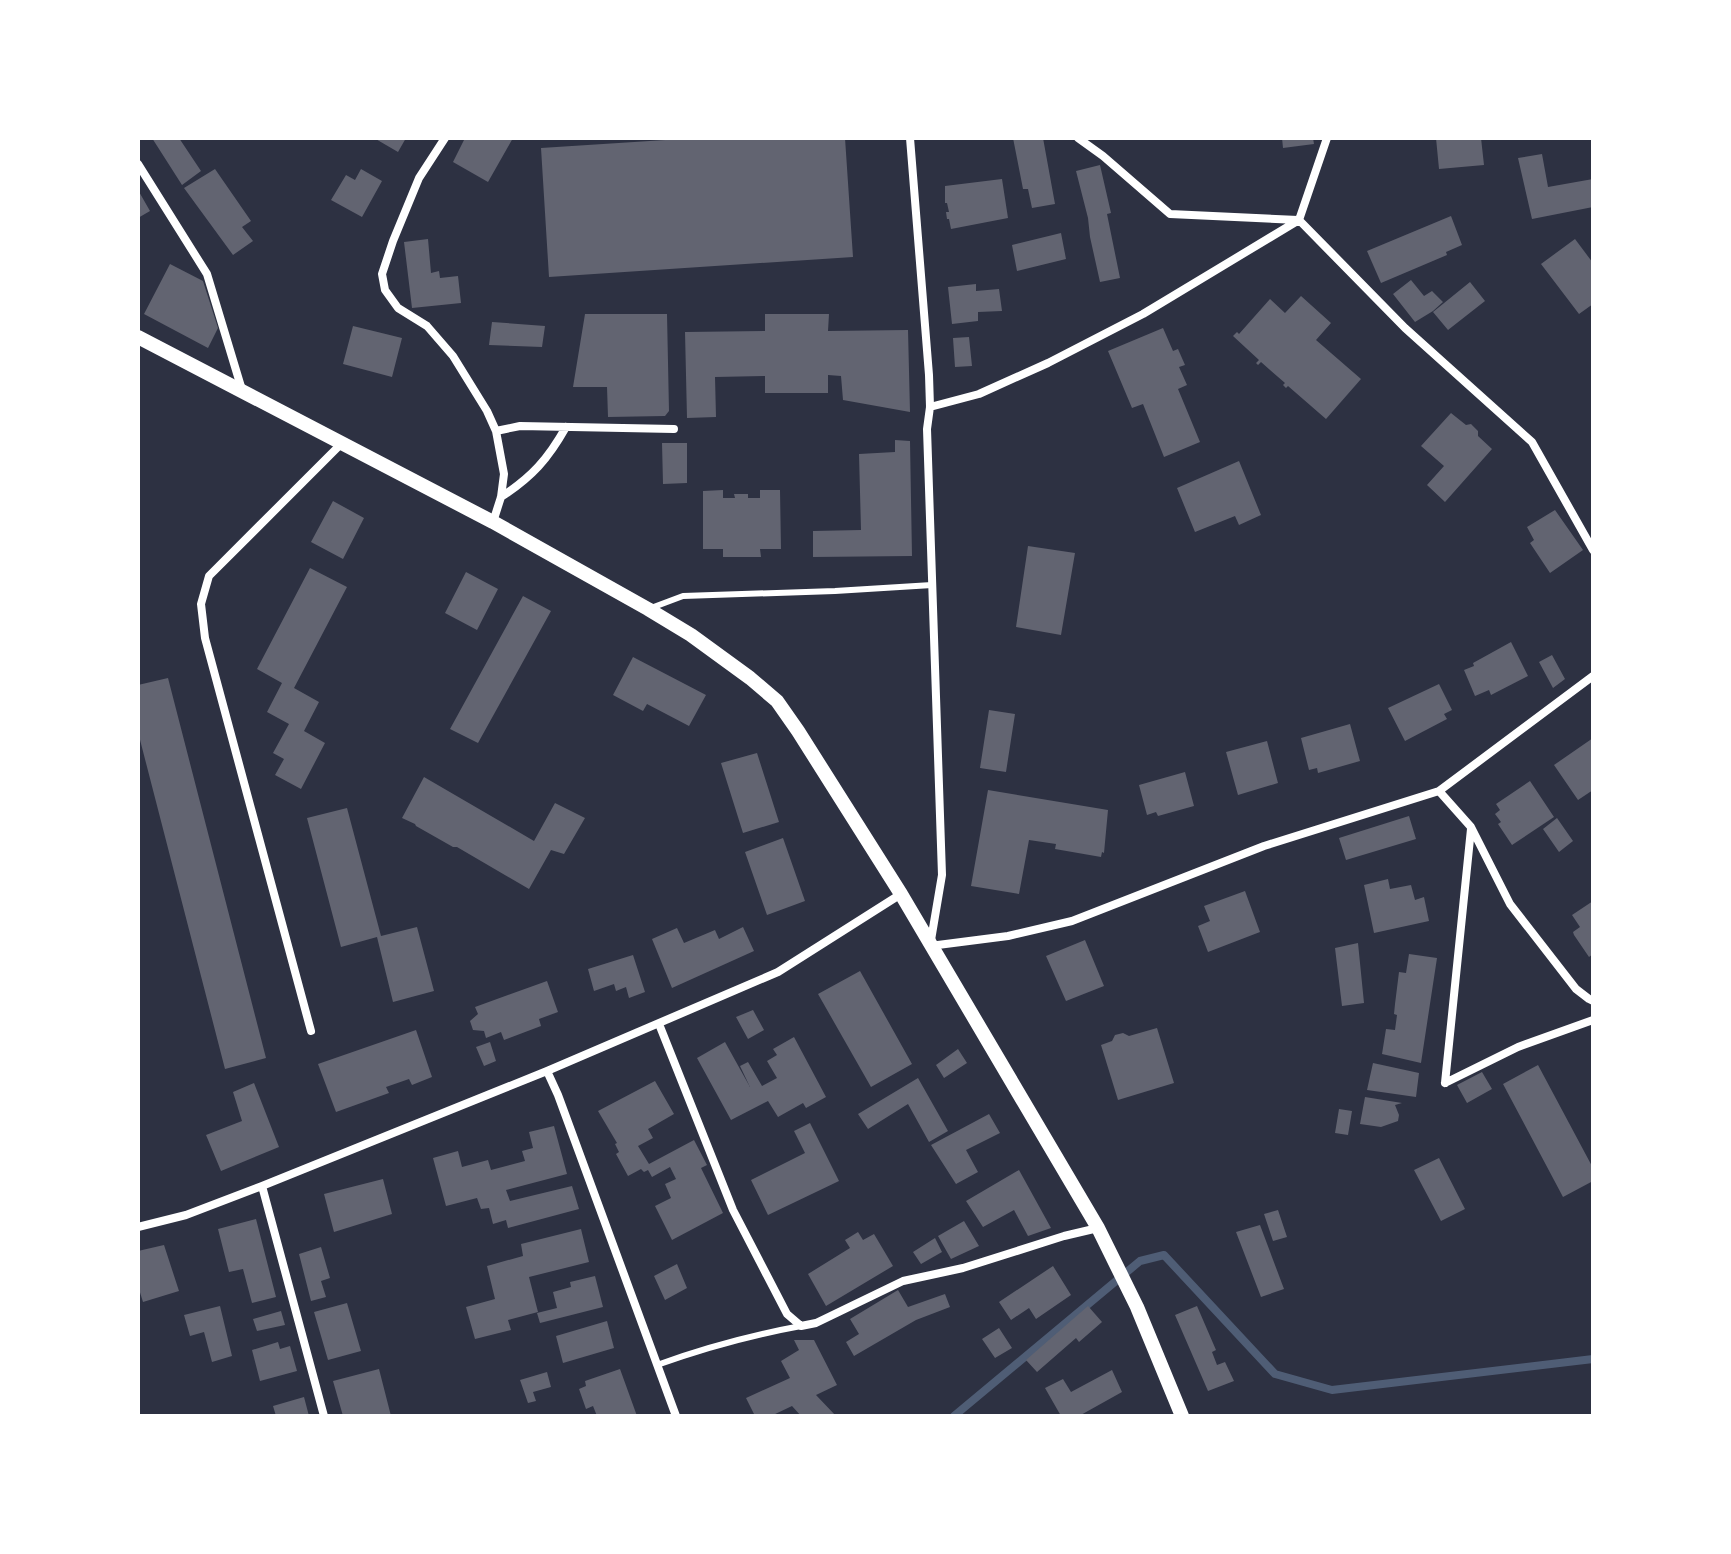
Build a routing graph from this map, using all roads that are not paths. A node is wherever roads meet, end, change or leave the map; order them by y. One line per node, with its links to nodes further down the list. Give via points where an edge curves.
1 (445, 138): 12 (street, via 419,178 382,274 385,290 398,308 427,326 453,356)
2 (910, 138): 9 (street)
3 (1078, 138): 6 (street, via 1170,214)
4 (1327, 138): 6 (street)
5 (138, 164): 8 (street, via 207,274)
6 (1299, 220): 9 (street, via 1143,314 1048,363 979,394); 16 (street, via 1405,328 1532,442)
7 (138, 337): 8 (street)
8 (242, 391): 13 (street)
9 (930, 407): 17 (street)
10 (566, 427): 11 (street); 12 (street); 14 (street, via 552,453)
11 (674, 429)
12 (496, 431): 14 (street, via 504,474)
13 (342, 443): 15 (street); 27 (street, via 209,576 201,604 205,638)
14 (501, 497): 15 (street)
15 (493, 522): 18 (street)
16 (1593, 550)
17 (932, 585): 18 (lane, via 683,596); 23 (street, via 942,875)
18 (648, 609): 22 (street, via 777,701)
19 (1593, 676): 20 (street)
20 (1439, 791): 21 (street); 23 (street, via 1264,846 1072,921)
21 (1471, 827): 24 (street, via 1510,904 1576,989); 25 (street, via 1445,1083 1518,1047)
22 (901, 894): 23 (street); 26 (street, via 778,972)
23 (930, 946): 31 (street)
24 (1593, 1001)
25 (1593, 1020)
26 (659, 1024): 28 (street); 32 (street, via 733,1210 787,1314)
27 (311, 1031)
28 (547, 1071): 29 (street); 33 (street)
29 (262, 1186): 30 (street); 34 (street)
30 (138, 1227)
31 (1098, 1228): 32 (street, via 903,1281); 36 (street)
32 (801, 1326): 33 (lane)
33 (657, 1365): 35 (street)
34 (324, 1416)
35 (676, 1416)
36 (1182, 1416)

